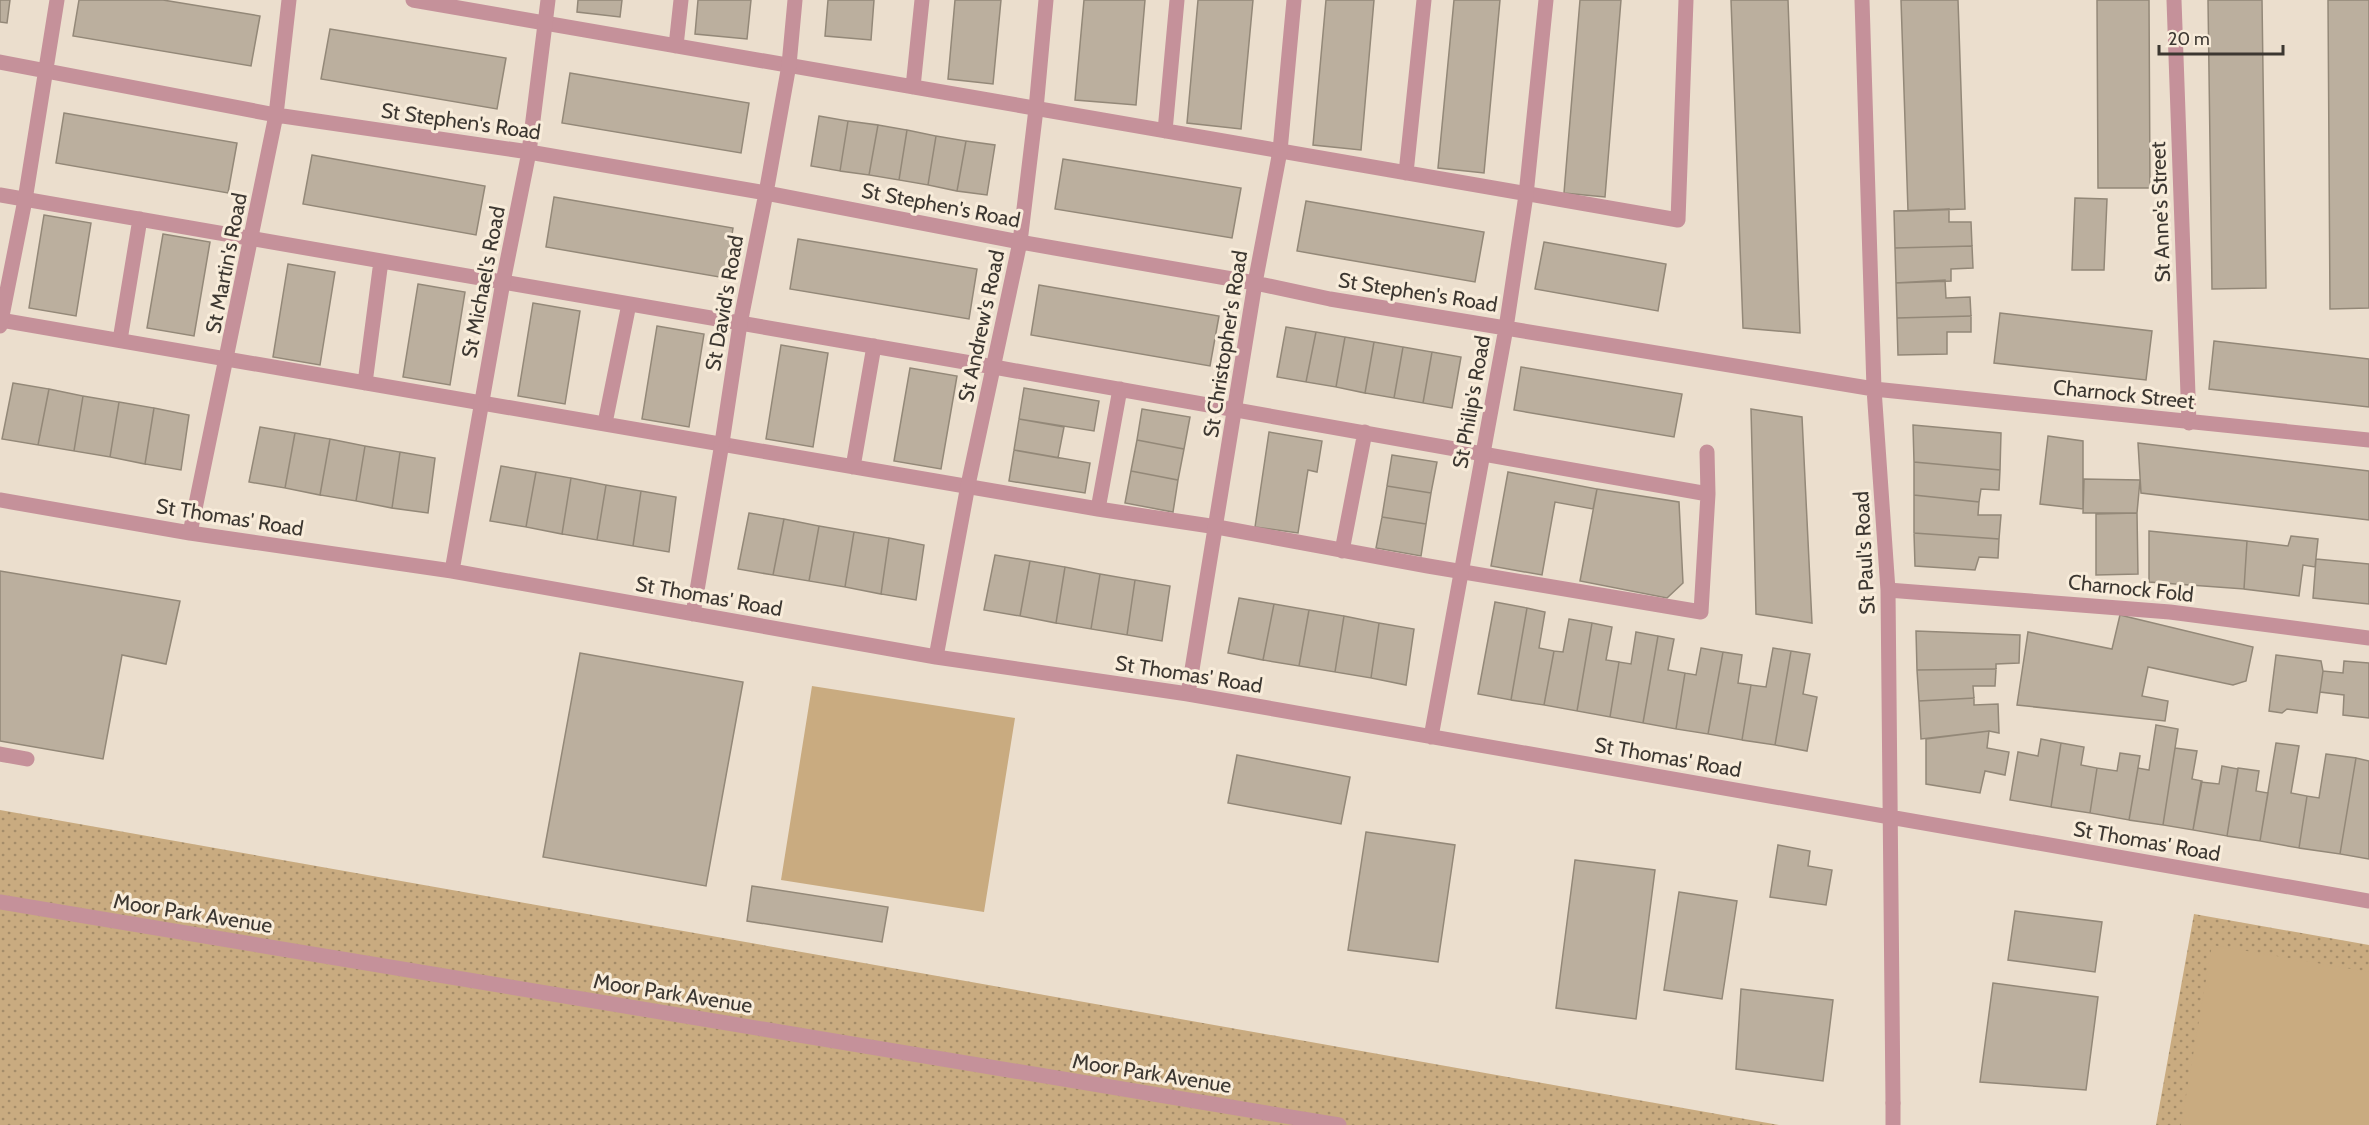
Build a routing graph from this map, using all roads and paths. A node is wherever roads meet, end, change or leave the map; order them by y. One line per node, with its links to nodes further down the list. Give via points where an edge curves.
1 (57, 0): 21 (street)
2 (289, 0): 24 (street, St Martin's Road)
3 (413, 0): 16 (street)
4 (548, 0): 17 (street, St Michael's Road)
5 (681, 0): 18 (street)
6 (795, 0): 20 (street, St David's Road)
7 (922, 0): 22 (street)
8 (1046, 0): 23 (street, St Andrew's Road)
9 (1176, 0): 25 (street)
10 (1294, 0): 26 (street, St Christopher's Road)
11 (1424, 0): 28 (street)
12 (1546, 0): 31 (street, St Philip's Road)
13 (1686, 0): 31 (street, via 1678,220)
14 (1862, 0): 49 (street, St Paul's Road)
15 (2174, 0): 53 (street, St Anne's Street)
16 (431, 2): 17 (street)
17 (546, 23): 18 (street); 27 (street, St Michael's Road)
18 (676, 46): 20 (street)
19 (0, 62): 21 (street, St Stephen's Road)
20 (789, 65): 22 (street); 29 (street, St David's Road)
21 (47, 70): 24 (street, St Stephen's Road); 32 (street)
22 (913, 87): 23 (street)
23 (1036, 109): 25 (street); 35 (street, St Andrew's Road)
24 (276, 115): 27 (street, St Stephen's Road); 34 (street, St Martin's Road)
25 (1165, 132): 26 (street)
26 (1280, 151): 28 (street); 38 (street, St Christopher's Road)
27 (529, 152): 29 (street, St Stephen's Road); 37 (street, St Michael's Road)
28 (1406, 173): 31 (street)
29 (766, 193): 35 (street, St Stephen's Road); 41 (street, St David's Road)
30 (0, 195): 32 (street)
31 (1526, 195): 42 (street, St Philip's Road)
32 (25, 200): 33 (street); 40 (street)
33 (140, 219): 34 (street); 43 (street)
34 (252, 240): 36 (street); 45 (street, St Martin's Road)
35 (1020, 242): 38 (street, St Stephen's Road); 46 (street, St Andrew's Road)
36 (381, 261): 37 (street); 47 (street)
37 (503, 282): 39 (street); 50 (street, St Michael's Road)
38 (1255, 283): 42 (street, St Stephen's Road); 51 (street, St Christopher's Road)
39 (629, 304): 41 (street); 52 (street)
40 (0, 322): 43 (street)
41 (740, 324): 44 (street); 56 (street, St David's Road)
42 (1506, 328): 49 (street, St Stephen's Road); 57 (street, St Philip's Road)
43 (120, 340): 45 (street)
44 (874, 346): 46 (street); 59 (street)
45 (228, 358): 47 (street); 65 (street, St Martin's Road)
46 (994, 367): 48 (street); 60 (street, St Andrew's Road)
47 (365, 383): 50 (street)
48 (1120, 389): 51 (street); 63 (street)
49 (1874, 389): 53 (street, Charnock Street); 69 (street, St Paul's Road)
50 (481, 403): 52 (street); 67 (street, St Michael's Road)
51 (1236, 411): 54 (street); 64 (street, St Christopher's Road)
52 (605, 423): 56 (street)
53 (2189, 423): 55 (street, Charnock Street)
54 (1365, 432): 57 (street); 66 (street)
55 (2369, 440)
56 (722, 443): 59 (street); 70 (street, St David's Road)
57 (1483, 452): 61 (street); 68 (street, St Philip's Road)
58 (1707, 452): 61 (street)
59 (853, 467): 60 (street)
60 (968, 485): 63 (street); 72 (street, St Andrew's Road)
61 (1708, 494): 68 (street, via 1701,612)
62 (0, 500): 65 (street, St Thomas' Road)
63 (1098, 509): 64 (street)
64 (1217, 527): 66 (street); 73 (street, St Christopher's Road)
65 (190, 532): 67 (street, St Thomas' Road)
66 (1342, 551): 68 (street)
67 (452, 571): 70 (street, St Thomas' Road)
68 (1462, 571): 74 (street, St Philip's Road)
69 (1888, 590): 71 (street, Charnock Fold, via 2158,611); 77 (street, St Paul's Road)
70 (693, 614): 72 (street, St Thomas' Road)
71 (2369, 638)
72 (936, 657): 73 (street, St Thomas' Road)
73 (1188, 694): 74 (street, St Thomas' Road)
74 (1431, 737): 77 (street, St Thomas' Road)
75 (0, 754): 76 (street)
76 (27, 759)
77 (1890, 816): 78 (street, St Thomas' Road); 81 (street, St Paul's Road)
78 (2369, 901)
79 (0, 902): 80 (street, Moor Park Avenue)
80 (1339, 1125)
81 (1893, 1125)

